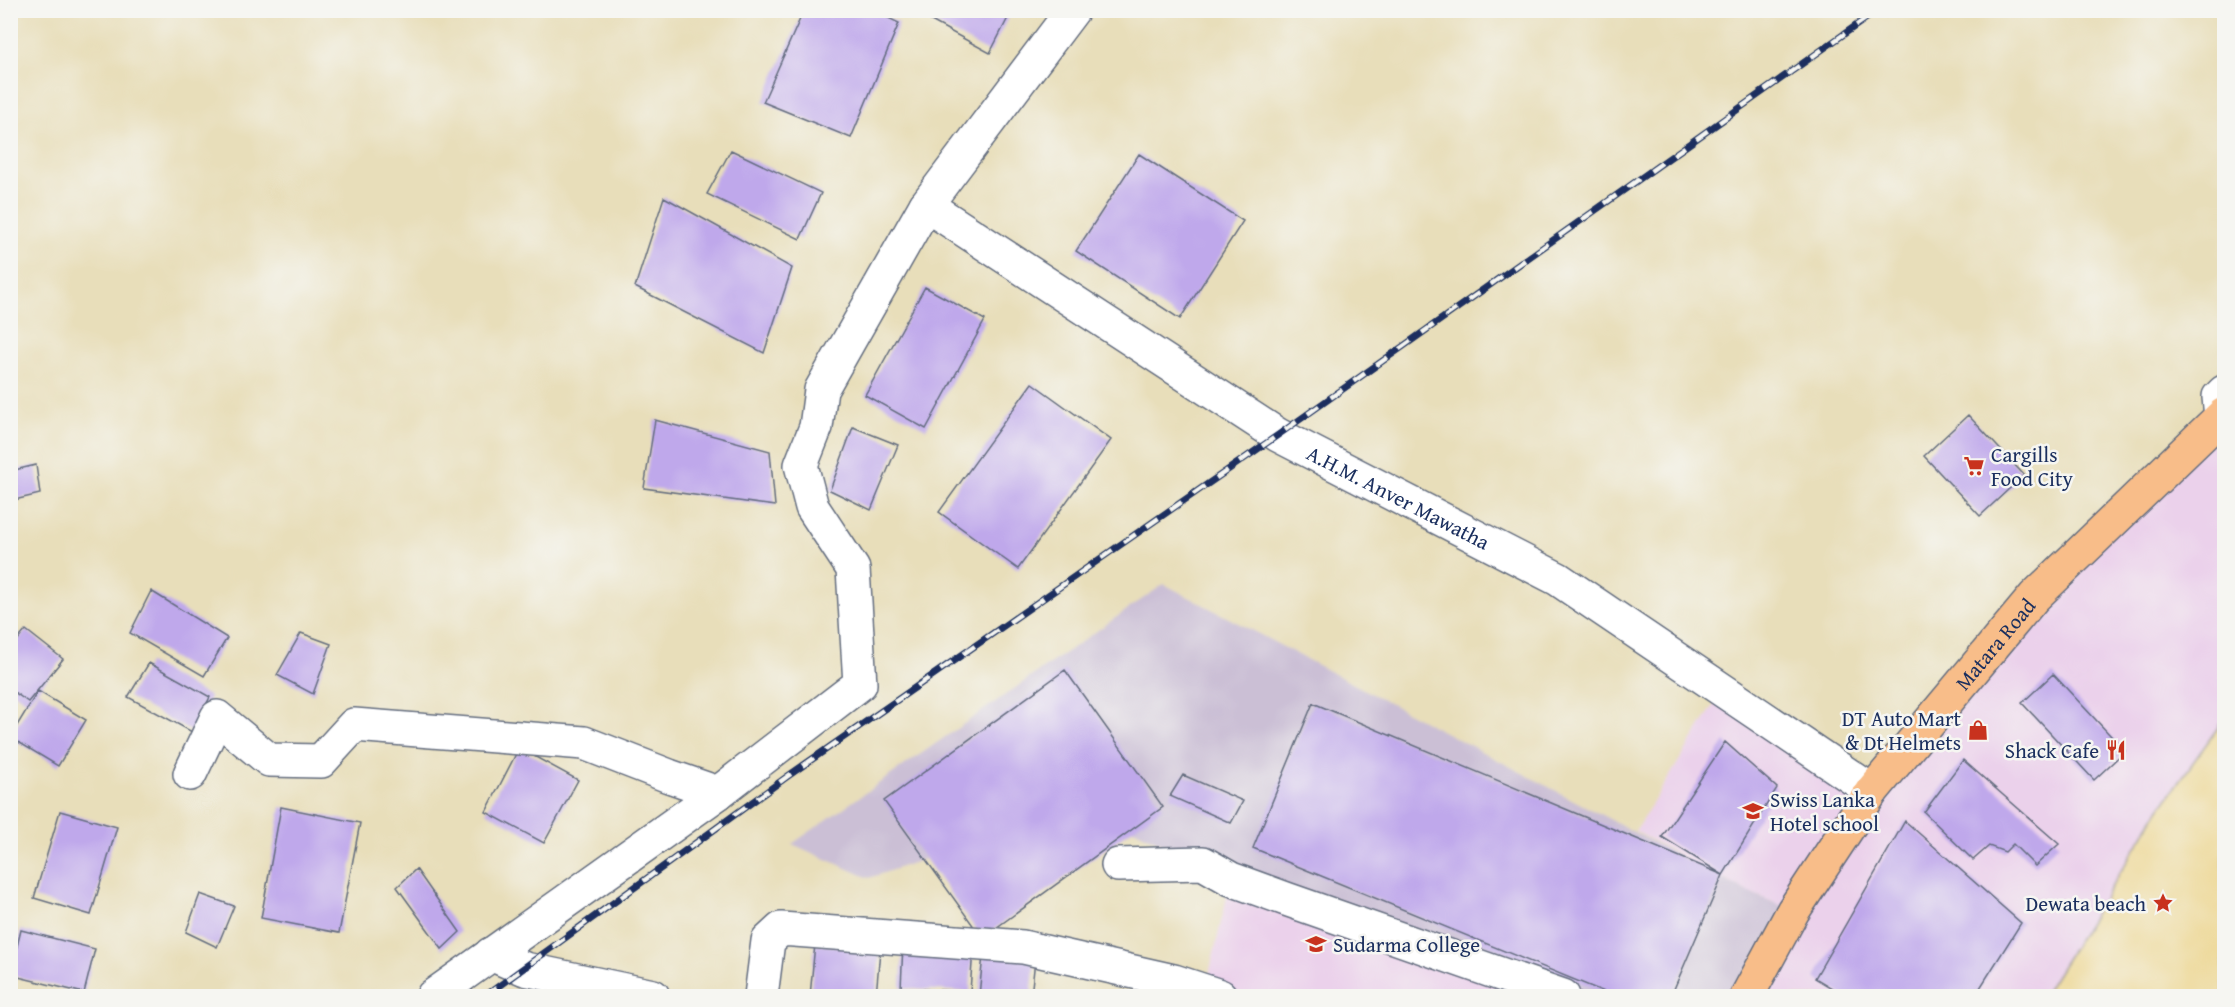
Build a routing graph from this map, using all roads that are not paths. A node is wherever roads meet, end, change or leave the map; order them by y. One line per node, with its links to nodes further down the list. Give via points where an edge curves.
1 (1073, 10): 2 (street)
2 (926, 205): 5 (street, A.H.M. Anver Mawatha, via 1278,435 1558,579); 6 (street, via 821,390 816,427 801,465 812,507 853,569 860,684)
3 (2224, 408): 5 (highway, Matara Road, via 2034,597)
4 (190, 774): 6 (street, via 217,717 268,760 321,761 354,725 584,742)
5 (1872, 791): 14 (highway, Matara Road, via 1793,910)
6 (718, 793): 8 (street)
7 (1118, 865): 13 (street, via 1203,863 1231,879)
8 (491, 954): 9 (street); 10 (street, via 525,969)
9 (433, 996)
10 (653, 996)
11 (761, 996): 12 (street, via 768,940 781,929 1023,947 1174,981)
12 (1220, 996)
13 (1563, 996)
14 (1747, 996)

